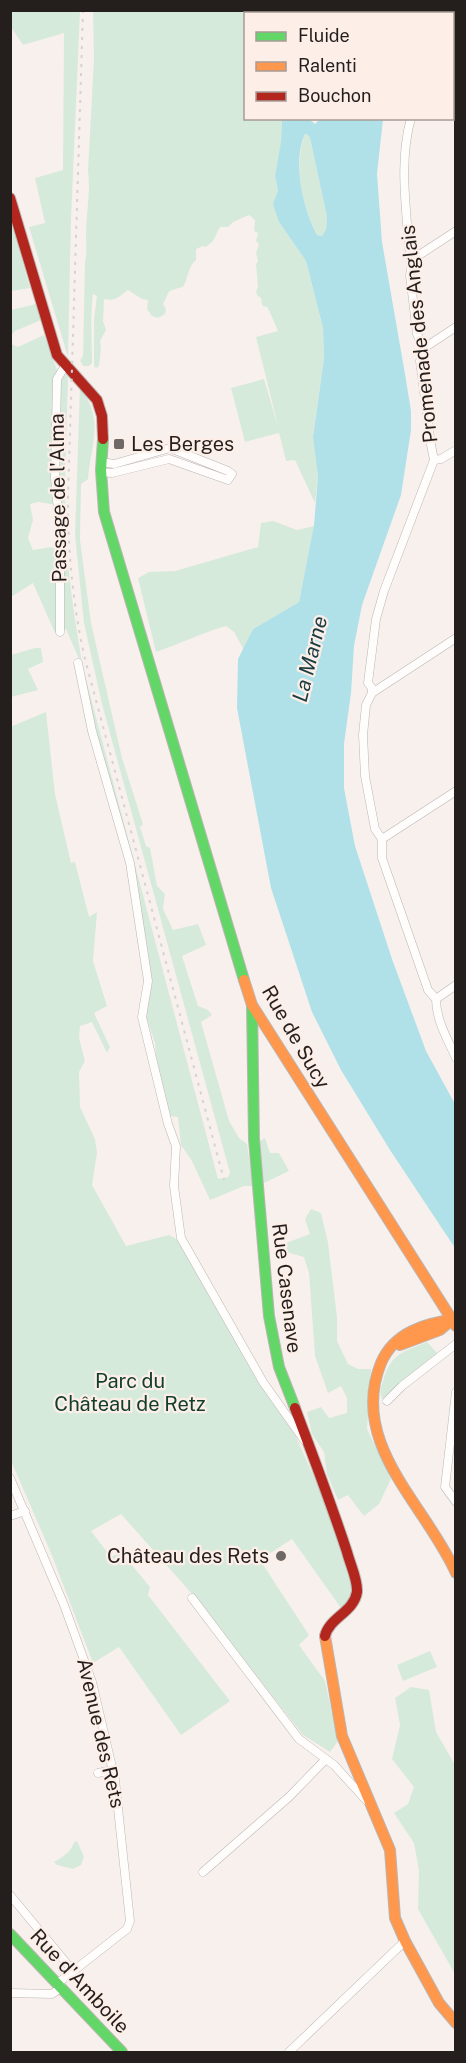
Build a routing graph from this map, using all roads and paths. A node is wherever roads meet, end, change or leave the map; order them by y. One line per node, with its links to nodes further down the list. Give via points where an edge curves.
1 (410, 120): 4 (street, Promenade des Anglais, via 403,166)
2 (10, 198): 7 (main road, Rue de Sucy, via 57,355)
3 (456, 231): 4 (street)
4 (413, 259): 6 (street, Promenade des Anglais, via 410,275 417,334)
5 (456, 327): 6 (street)
6 (424, 348): 9 (street, Promenade des Anglais, via 420,361)
7 (65, 366): 10 (main road, Rue de Sucy, via 99,404); 11 (street, Passage de l'Alma, via 58,374 55,478 60,532)
8 (456, 450): 9 (street)
9 (435, 460): 14 (street, Promenade des Anglais, via 376,619 368,683)
10 (101, 467): 10 (street, via 112,473 169,459 228,480 232,474 170,448); 19 (main road, Rue de Sucy, via 104,512)
11 (60, 632)
12 (456, 638): 14 (street)
13 (78, 663): 26 (street, via 92,731 129,863 148,981 142,1017 177,1152 174,1186 182,1238 263,1382)
14 (372, 693): 16 (street, Promenade des Anglais, via 366,705 363,735 365,776 375,829)
15 (456, 791): 16 (street)
16 (382, 839): 18 (street, Promenade des Anglais, via 382,858 428,990)
17 (456, 985): 18 (street)
18 (436, 999): 20 (street, Promenade des Anglais, via 435,1009)
19 (252, 1005): 21 (main road, Rue de Sucy); 26 (main road, Rue Casenave, via 254,1139 269,1316 279,1367)
20 (456, 1058)
21 (454, 1320): 31 (main road, via 435,1321 393,1345 378,1370 374,1388 380,1443 392,1470)
22 (456, 1344): 24 (street)
23 (456, 1392): 25 (street)
24 (387, 1401)
25 (454, 1413): 28 (street, via 445,1487)
26 (309, 1444): 36 (main road, Rue Casenave, via 355,1578 357,1592 352,1605 327,1629 325,1638 342,1736)
27 (10, 1478): 29 (street, Avenue des Rets)
28 (456, 1502)
29 (25, 1511): 30 (street); 34 (street, Avenue des Rets, via 85,1659)
30 (10, 1516)
31 (456, 1573)
32 (192, 1598): 33 (street, via 299,1739)
33 (325, 1760): 36 (street); 37 (street)
34 (113, 1770): 35 (street); 41 (street, Avenue des Rets, via 130,1921 128,1929)
35 (98, 1773)
36 (374, 1808): 40 (main road, via 390,1850 396,1918)
37 (203, 1872)
38 (10, 1895): 41 (street)
39 (10, 1934): 42 (main road, Rue d'Amboile)
40 (405, 1941): 44 (main road, via 440,2003); 46 (street)
41 (73, 1971): 42 (street)
42 (60, 1985): 43 (street, via 52,1994); 45 (main road, Rue d'Amboile)
43 (10, 1994)
44 (456, 2023)
45 (122, 2052)
46 (289, 2052)

